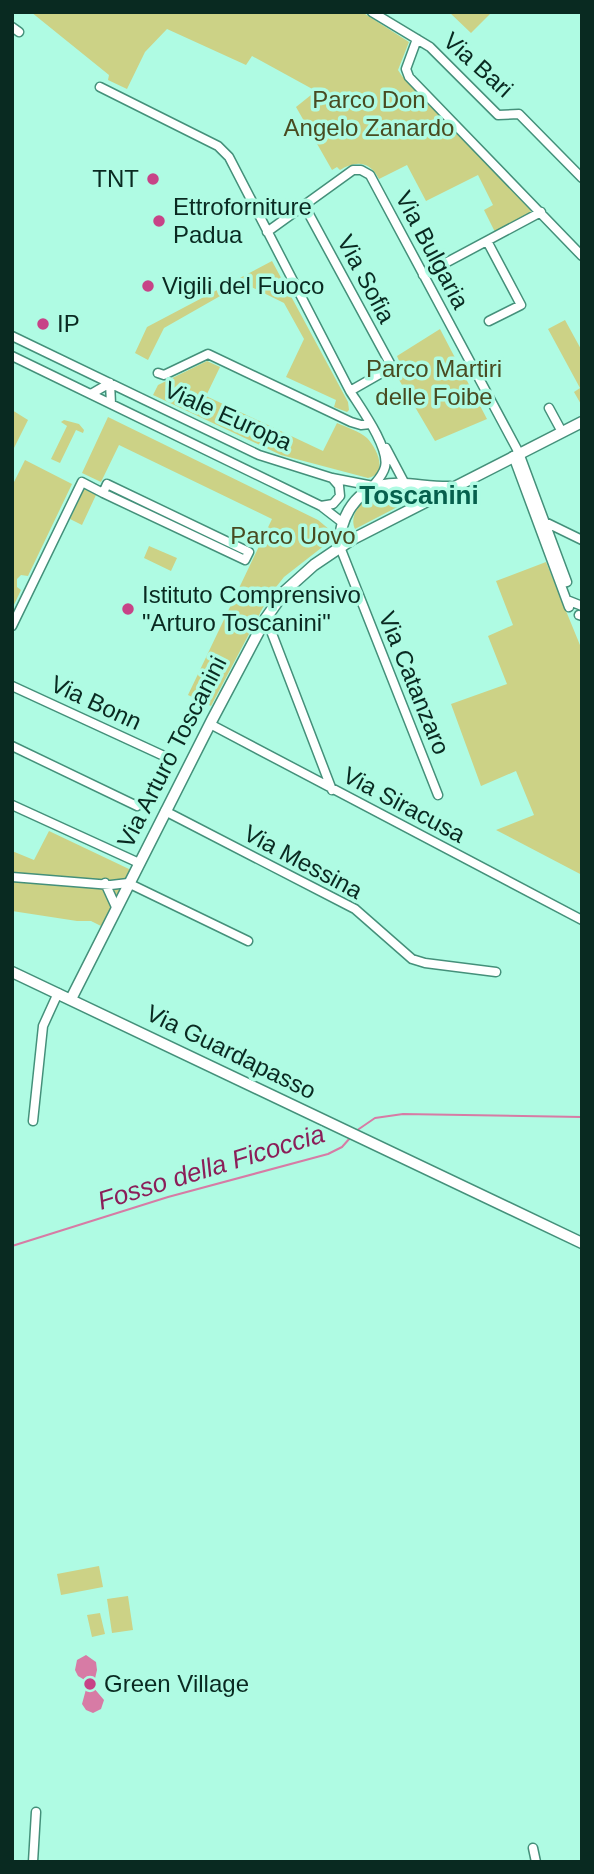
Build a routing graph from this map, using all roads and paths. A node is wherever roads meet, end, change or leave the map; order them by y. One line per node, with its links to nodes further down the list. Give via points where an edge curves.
1 (372, 12): 2 (street, Via Bari)
2 (417, 39): 4 (street, Via Bari, via 498,116 519,114); 6 (street, via 406,69 409,76)
3 (100, 87): 7 (street, via 223,150)
4 (582, 178)
5 (304, 205): 7 (street, Via Bulgaria); 10 (street, Via Bulgaria, via 353,170 367,171); 16 (street, Via Sofia, via 392,367)
6 (541, 212): 8 (street); 9 (street)
7 (267, 232): 16 (street)
8 (487, 241): 10 (street); 11 (street, via 521,305)
9 (582, 256)
10 (423, 275): 24 (street, Via Bulgaria)
11 (489, 321)
12 (12, 336): 15 (street, Viale Europa)
13 (12, 356): 17 (street, Viale Europa)
14 (158, 373): 21 (street, via 164,375 208,354 352,423)
15 (110, 383): 17 (street); 18 (street); 25 (street, Viale Europa, via 259,455)
16 (350, 391): 21 (street)
17 (91, 394): 18 (street, Viale Europa)
18 (111, 404): 30 (street, Viale Europa)
19 (549, 408): 22 (street)
20 (582, 422): 22 (street, Via Arturo Toscanini)
21 (370, 424): 23 (street)
22 (562, 432): 24 (street, Via Arturo Toscanini)
23 (376, 435): 26 (street); 27 (street, via 386,464)
24 (516, 455): 28 (street, Via Arturo Toscanini); 32 (street); 38 (street, via 568,603)
25 (332, 478): 27 (street, Viale Europa); 30 (street, via 340,496 333,504)
26 (405, 484): 27 (street); 28 (street); 31 (street)
27 (373, 486): 33 (street, via 356,500)
28 (453, 487): 31 (street, Via Arturo Toscanini)
29 (103, 493): 29 (street, via 245,560 249,552 107,484); 40 (street, via 82,482)
30 (321, 506): 33 (street, Viale Europa)
31 (412, 509): 34 (street, Via Arturo Toscanini)
32 (545, 522): 35 (street); 37 (street)
33 (343, 523): 34 (street); 36 (street)
34 (355, 538): 36 (street, Via Arturo Toscanini)
35 (582, 540)
36 (340, 547): 39 (street, Via Arturo Toscanini, via 295,581); 46 (street, Via Catanzaro)
37 (567, 582)
38 (581, 612)
39 (266, 618): 42 (street, Via Arturo Toscanini); 45 (street)
40 (12, 626)
41 (12, 685): 44 (street, Via Bonn)
42 (209, 724): 45 (street, Via Siracusa); 49 (street, Via Arturo Toscanini)
43 (12, 746): 48 (street)
44 (164, 756)
45 (332, 790): 55 (street, Via Siracusa)
46 (438, 795)
47 (12, 805): 50 (street)
48 (137, 806)
49 (165, 811): 50 (street, Via Arturo Toscanini); 58 (street, Via Messina, via 355,909 412,959)
50 (139, 863): 53 (street, Via Arturo Toscanini)
51 (12, 877): 52 (street)
52 (105, 883): 53 (street); 54 (street)
53 (128, 883): 54 (street, Via Arturo Toscanini); 56 (street)
54 (116, 907): 60 (street, Via Arturo Toscanini)
55 (582, 920)
56 (248, 941)
57 (12, 972): 59 (street, Via Guardapasso)
58 (496, 972)
59 (58, 993): 60 (street, Via Guardapasso); 61 (street, via 43,1026)
60 (71, 999): 62 (street, Via Guardapasso)
61 (33, 1121)
62 (582, 1244)
63 (36, 1812): 65 (street)
64 (533, 1848): 66 (street)
65 (33, 1862)
66 (536, 1862)

